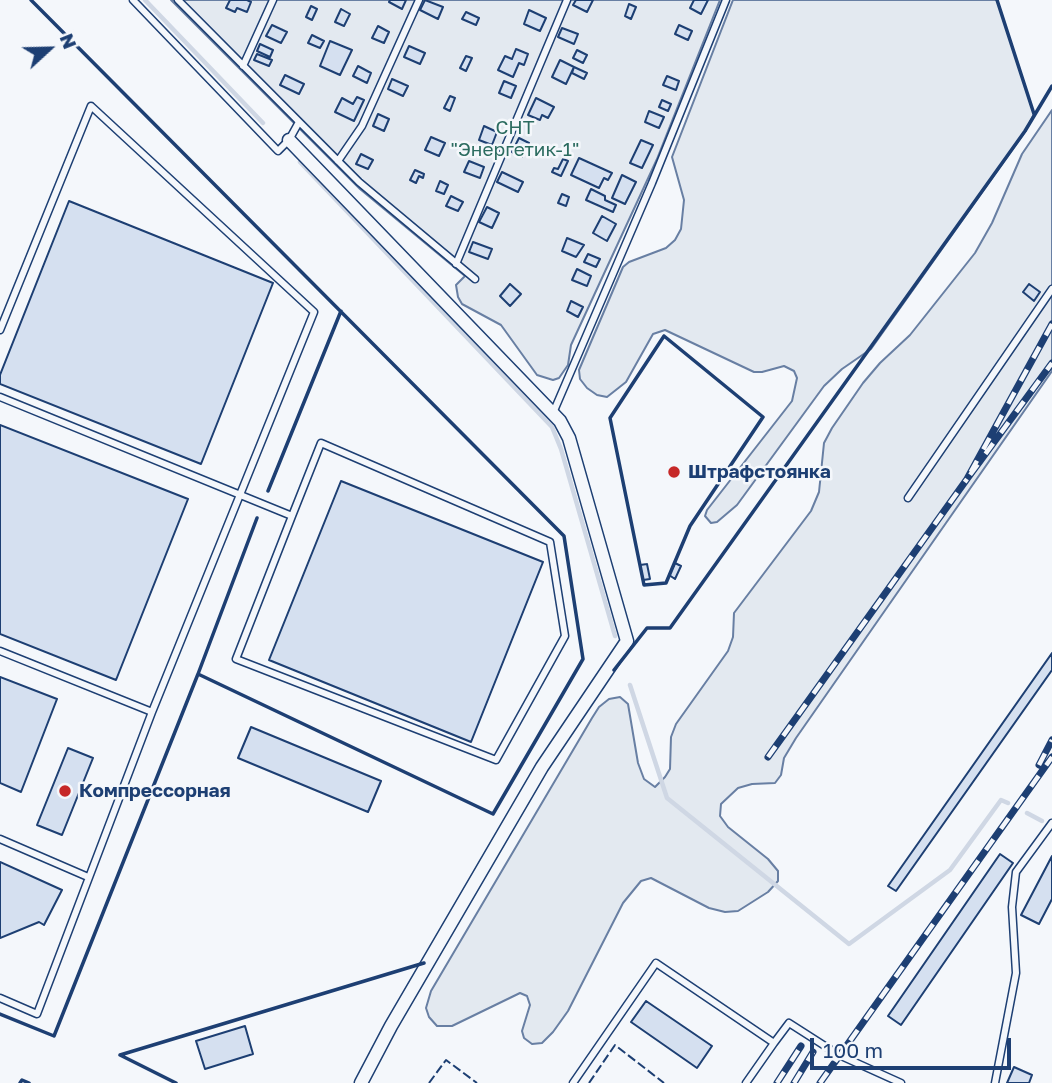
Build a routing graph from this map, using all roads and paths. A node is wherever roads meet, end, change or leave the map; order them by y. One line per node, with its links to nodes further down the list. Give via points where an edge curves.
1 (133, 0): 9 (lane, via 278,151)
2 (178, 0): 7 (lane)
3 (273, 0): 7 (lane)
4 (419, 0): 10 (lane, via 362,126)
5 (567, 0): 11 (lane)
6 (726, 0): 16 (lane)
7 (243, 66): 8 (lane)
8 (299, 122): 9 (lane); 10 (lane)
9 (289, 140): 16 (street)
10 (338, 161): 11 (lane)
11 (456, 264): 12 (lane)
12 (475, 279)
13 (1052, 289): 18 (lane)
14 (0, 330): 17 (lane, via 91,106 314,312)
15 (0, 397): 17 (lane)
16 (553, 413): 28 (street, via 569,438 627,641 542,766)
17 (240, 494): 19 (lane); 21 (lane)
18 (908, 498)
19 (292, 516): 19 (lane, via 236,659 496,760 565,636 550,542 321,443)
20 (0, 651): 21 (lane)
21 (152, 712): 24 (lane)
22 (1052, 823): 32 (lane, via 1016,872 1012,907 1016,973)
23 (0, 839): 24 (lane)
24 (88, 877): 25 (lane, via 37,1014)
25 (0, 998)
26 (774, 1043): 27 (lane, via 789,1023); 29 (lane, via 656,963); 30 (lane)
27 (885, 1080): 31 (lane)
28 (361, 1083)
29 (573, 1083)
30 (746, 1083)
31 (901, 1083)
32 (995, 1083)

